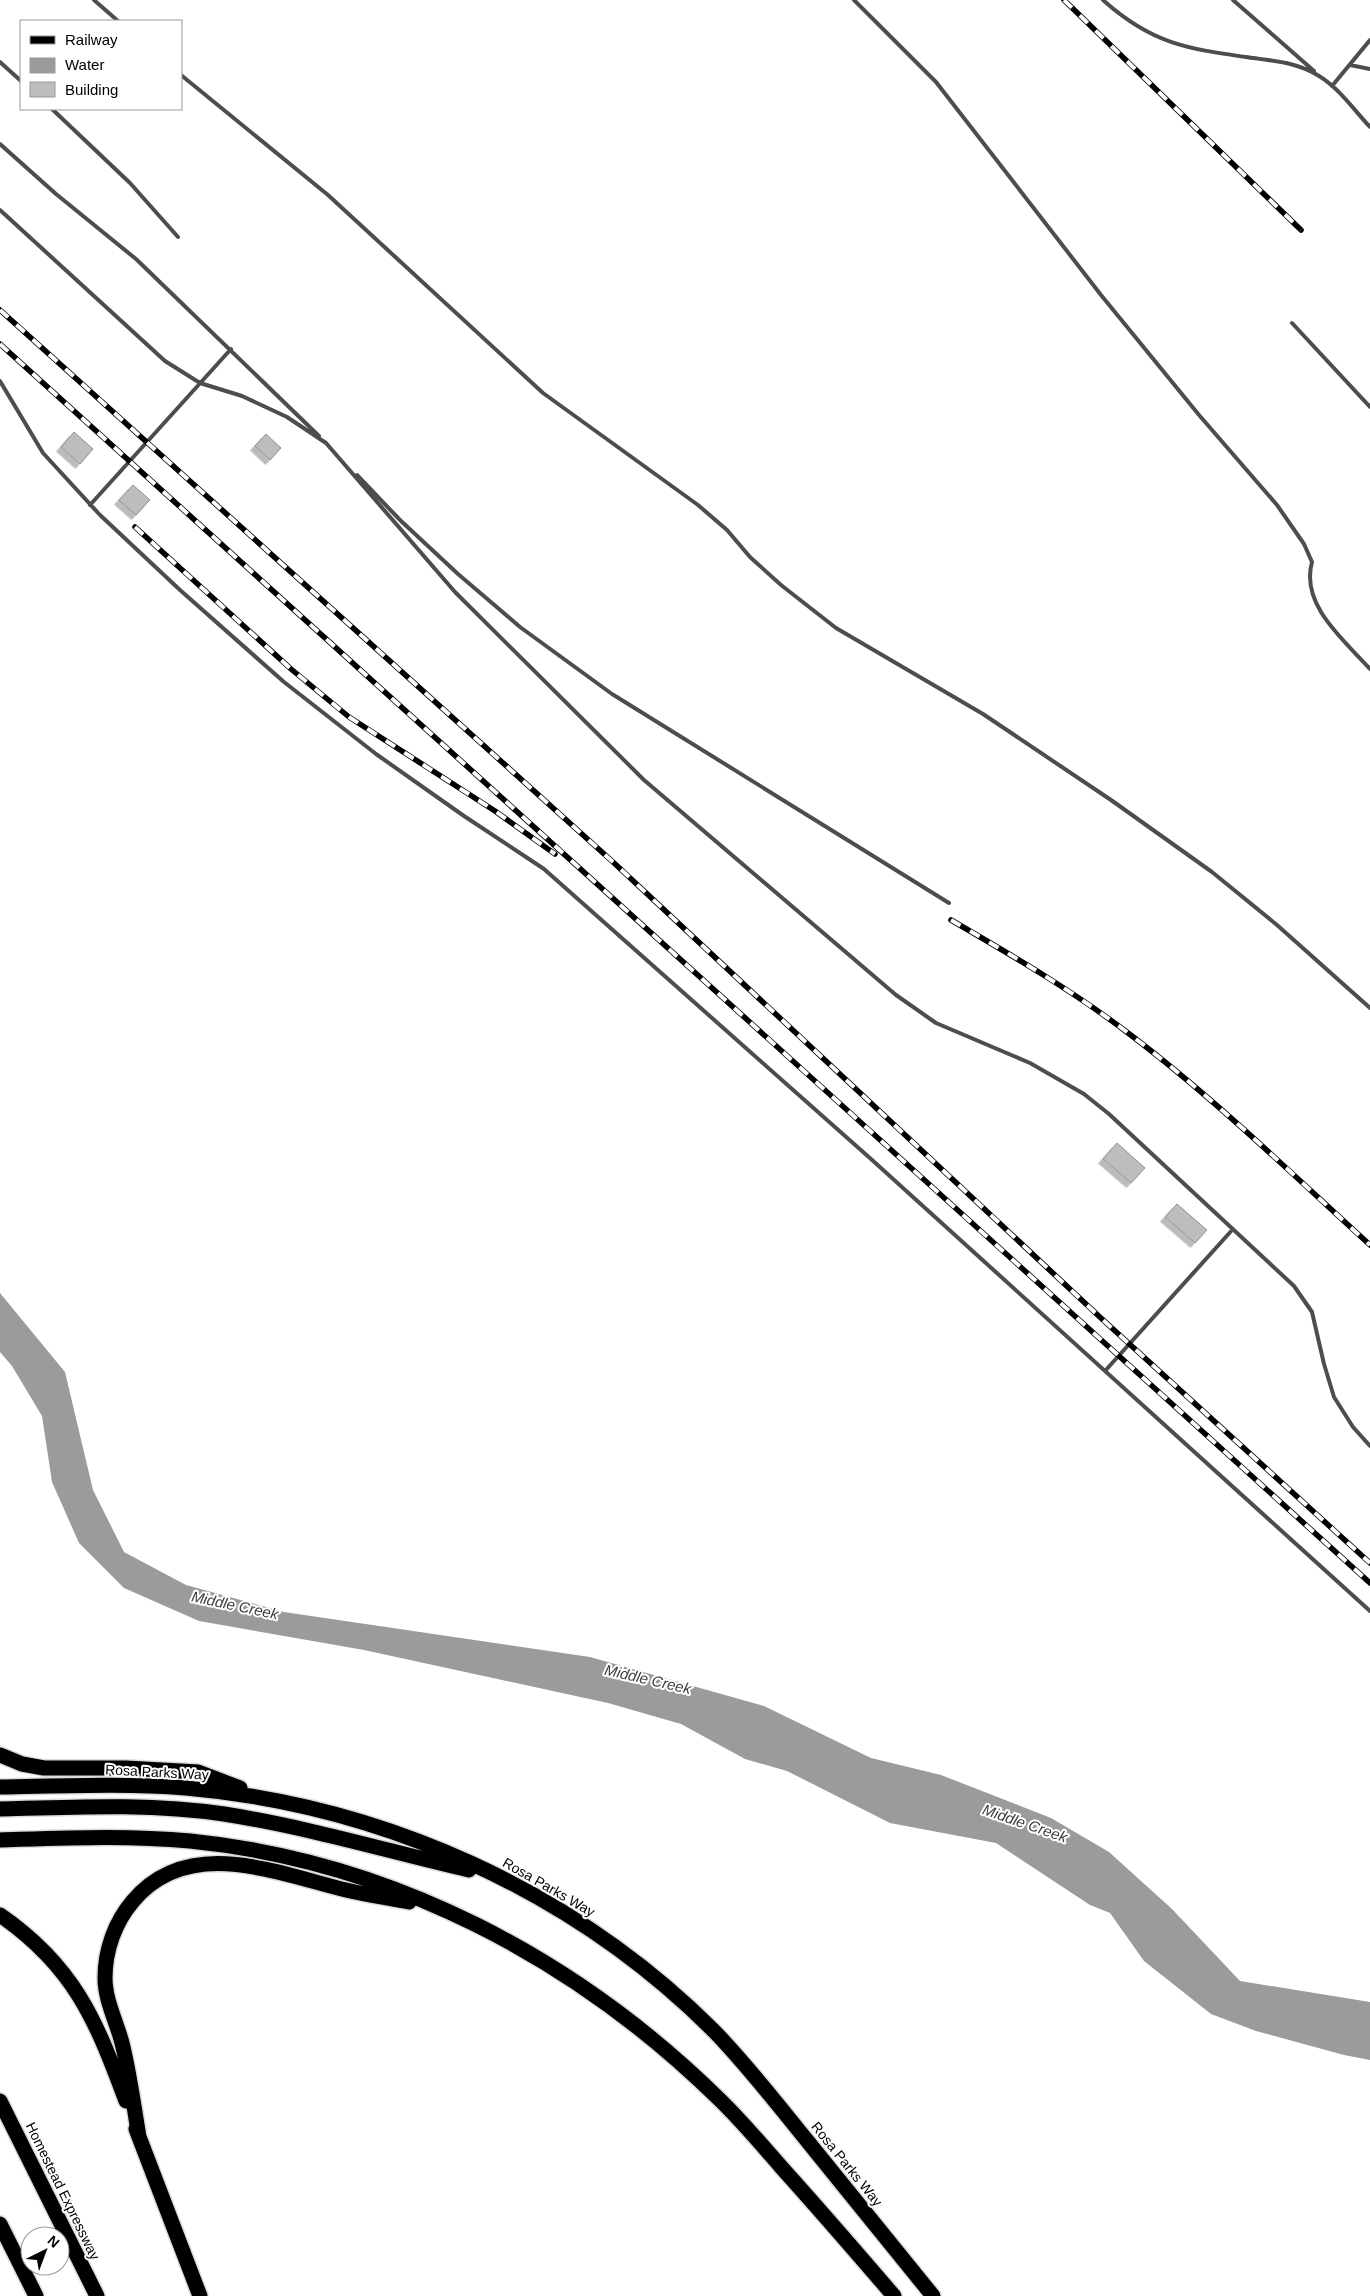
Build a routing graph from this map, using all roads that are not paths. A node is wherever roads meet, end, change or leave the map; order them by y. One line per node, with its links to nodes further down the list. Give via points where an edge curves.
1 (94, 0): 5 (lane)
2 (854, 0): 26 (lane, via 936,82 1101,295 1277,505 1304,544 1312,562 1309,574 1312,593 1327,622)
3 (1103, 0): 10 (lane, via 1141,29 1179,46 1289,63)
4 (1233, 0): 10 (lane)
5 (117, 20)
6 (1370, 40): 8 (lane)
7 (0, 62): 12 (lane)
8 (1350, 65): 9 (lane); 13 (lane)
9 (1370, 69)
10 (1319, 75): 13 (lane)
11 (182, 76): 28 (lane, via 328,195 543,393 698,505 780,585 836,628 983,714 1212,872)
12 (20, 80)
13 (1332, 86): 15 (lane)
14 (53, 110): 18 (lane, via 130,183)
15 (1370, 127)
16 (0, 144): 20 (lane, via 136,259)
17 (0, 210): 22 (lane, via 165,361)
18 (178, 236)
19 (1292, 323): 23 (lane)
20 (231, 349): 22 (lane); 24 (lane)
21 (0, 381): 25 (lane, via 43,453)
22 (200, 383): 24 (lane, via 242,396 287,417); 25 (lane)
23 (1370, 408)
24 (326, 442): 27 (lane, via 400,520 520,627 612,694); 29 (lane, via 455,592 644,780 896,996 936,1023 1030,1063 1084,1094)
25 (90, 505): 30 (lane, via 284,682 376,754 544,869)
26 (1370, 669)
27 (949, 903)
28 (1370, 1008)
29 (1233, 1229): 30 (lane); 31 (lane, via 1294,1286 1312,1312 1334,1397)
30 (1105, 1371): 32 (lane)
31 (1370, 1446)
32 (1370, 1611)
33 (0, 1755): 35 (highway, via 44,1768 198,1772)
34 (0, 1788): 35 (highway, Rosa Parks Way, via 141,1785 207,1790)
35 (272, 1800): 38 (highway, Rosa Parks Way, via 378,1827)
36 (0, 1810): 38 (highway, via 126,1807 224,1814 315,1832)
37 (0, 1840): 39 (highway, via 132,1838 227,1846 335,1869)
38 (502, 1878): 48 (highway, Rosa Parks Way, via 559,1909 614,1945 714,2031 758,2080)
39 (445, 1910): 42 (highway, via 224,1863 186,1867 149,1886 128,1906 114,1932 105,1977 108,2000 123,2046); 47 (highway, via 505,1939 561,1972 638,2027 685,2066 732,2111)
40 (0, 1915): 42 (highway, via 46,1952 86,2004)
41 (0, 2101): 45 (highway, Homestead Expressway)
42 (139, 2137): 46 (highway)
43 (0, 2224): 44 (highway)
44 (36, 2296)
45 (97, 2296)
46 (200, 2296)
47 (894, 2296)
48 (933, 2296)

